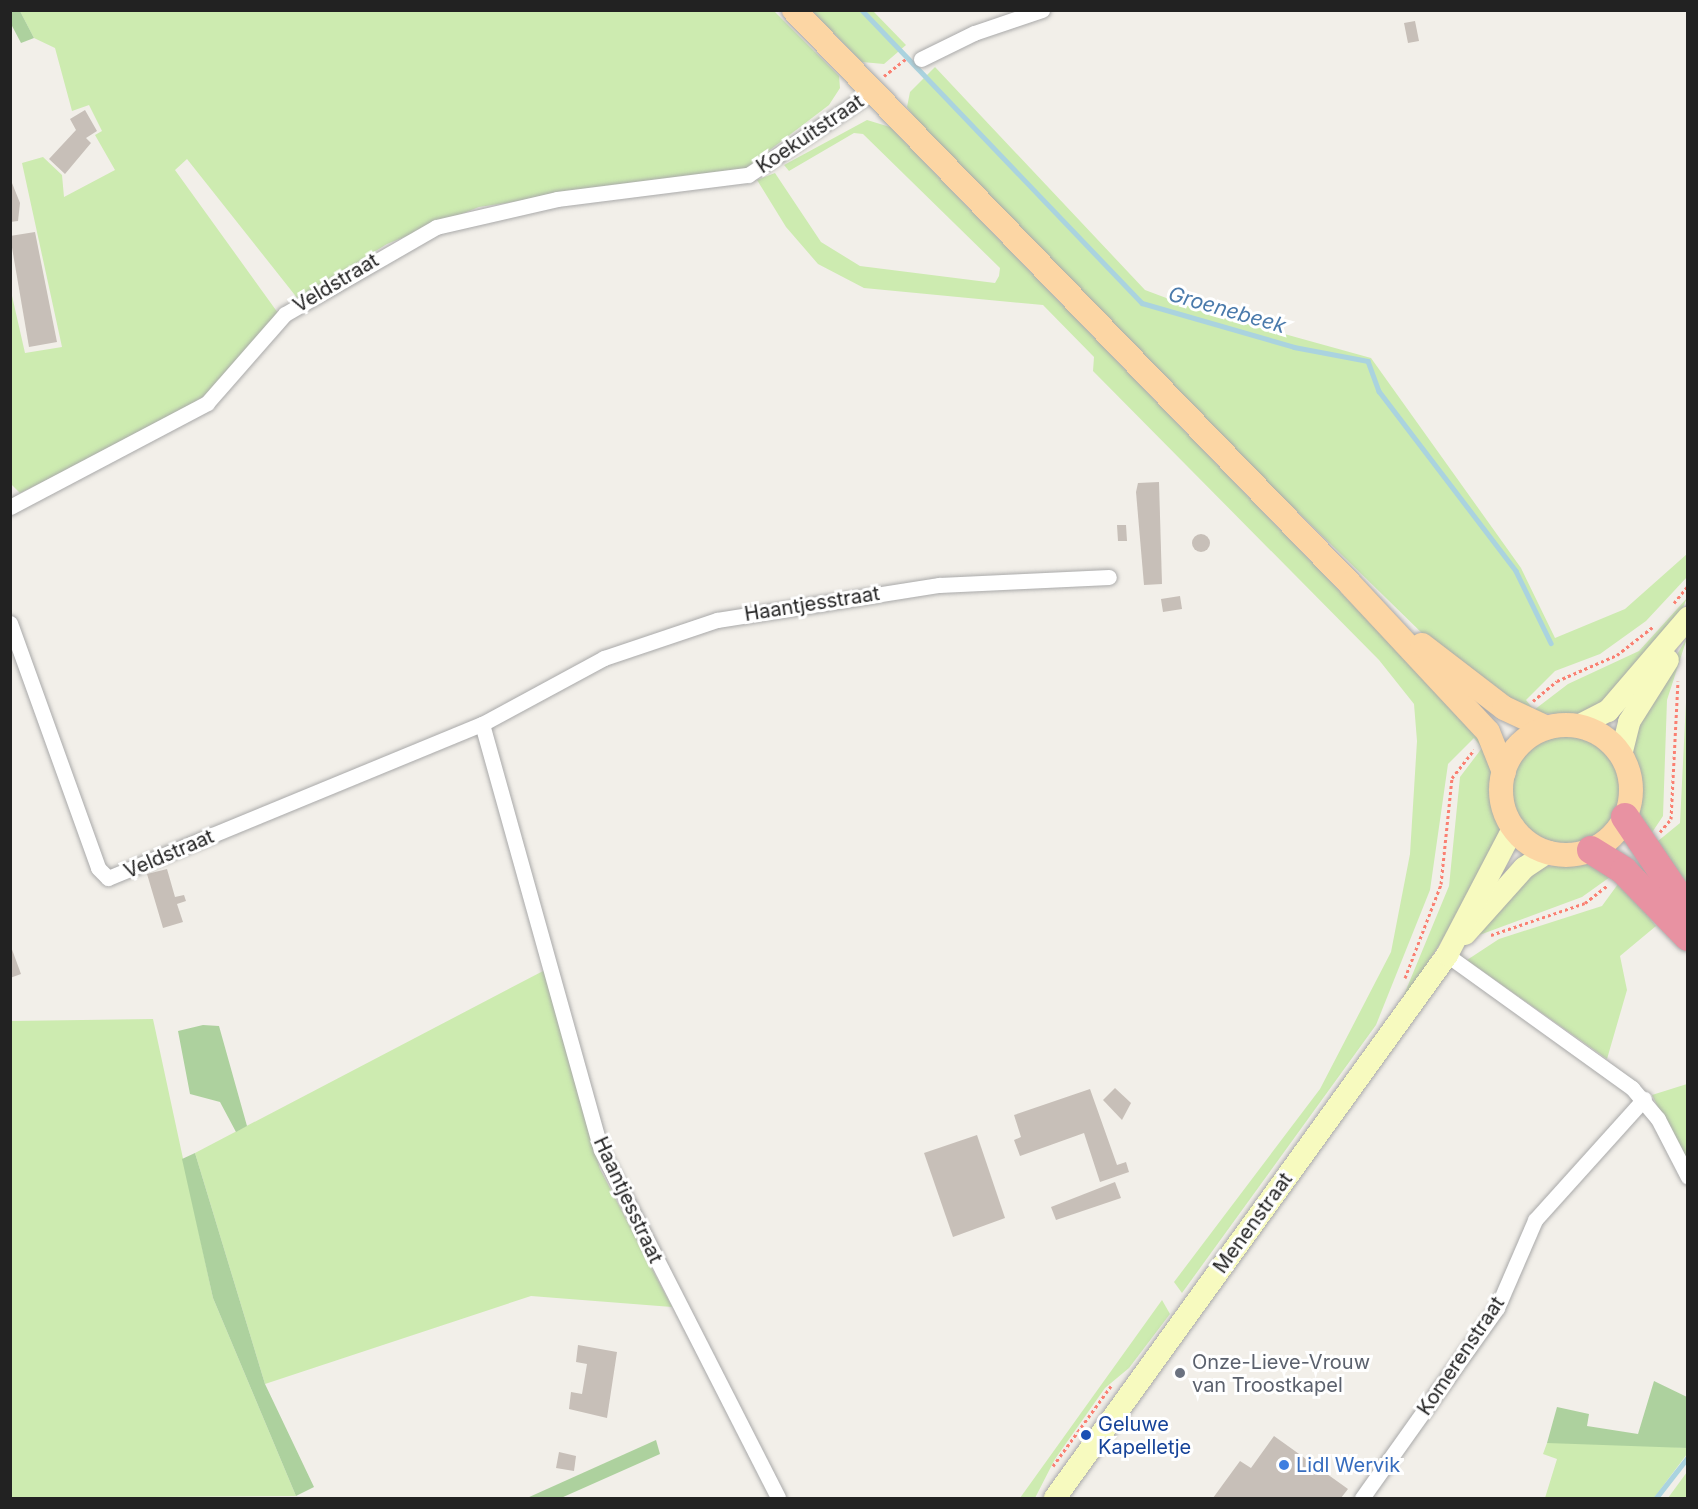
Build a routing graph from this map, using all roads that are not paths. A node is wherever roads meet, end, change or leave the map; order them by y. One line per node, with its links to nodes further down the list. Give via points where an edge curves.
1 (794, 10): 4 (main road)
2 (1042, 10): 3 (street, via 974,33)
3 (921, 59)
4 (872, 92): 5 (street, Koekuitstraat, via 760,171); 8 (main road)
5 (712, 180): 6 (street, Veldstraat, via 545,201 436,227 285,314 207,403)
6 (12, 502)
7 (1109, 577): 12 (street, Haantjesstraat, via 939,585 717,620 604,658)
8 (1350, 584): 15 (main road, via 1486,694 1526,721); 17 (main road, via 1488,732)
9 (1679, 613): 14 (street, via 1608,711)
10 (10, 623): 13 (street, Veldstraat, via 98,868 108,878)
11 (1688, 630): 16 (street, via 1629,722)
12 (531, 698): 13 (street, Veldstraat)
13 (482, 724): 27 (street, Haantjesstraat, via 510,812 601,1150)
14 (1578, 726): 15 (main road); 16 (main road, via 1595,731)
15 (1547, 728): 17 (main road, via 1520,744)
16 (1621, 754): 18 (main road, via 1631,785)
17 (1504, 772): 19 (main road, via 1502,801)
18 (1625, 817): 20 (main road); 22 (highway)
19 (1514, 827): 21 (main road); 24 (street, Menenstraat)
20 (1591, 850): 21 (main road); 23 (highway, via 1624,871)
21 (1548, 852): 24 (street, Menenstraat, via 1524,868)
22 (1688, 910)
23 (1688, 937)
24 (1452, 955): 25 (street); 28 (street, Menenstraat)
25 (1644, 1099): 26 (street); 29 (street, Komerenstraat, via 1535,1220 1497,1308)
26 (1688, 1177)
27 (778, 1498)
28 (1055, 1498)
29 (1362, 1498)

